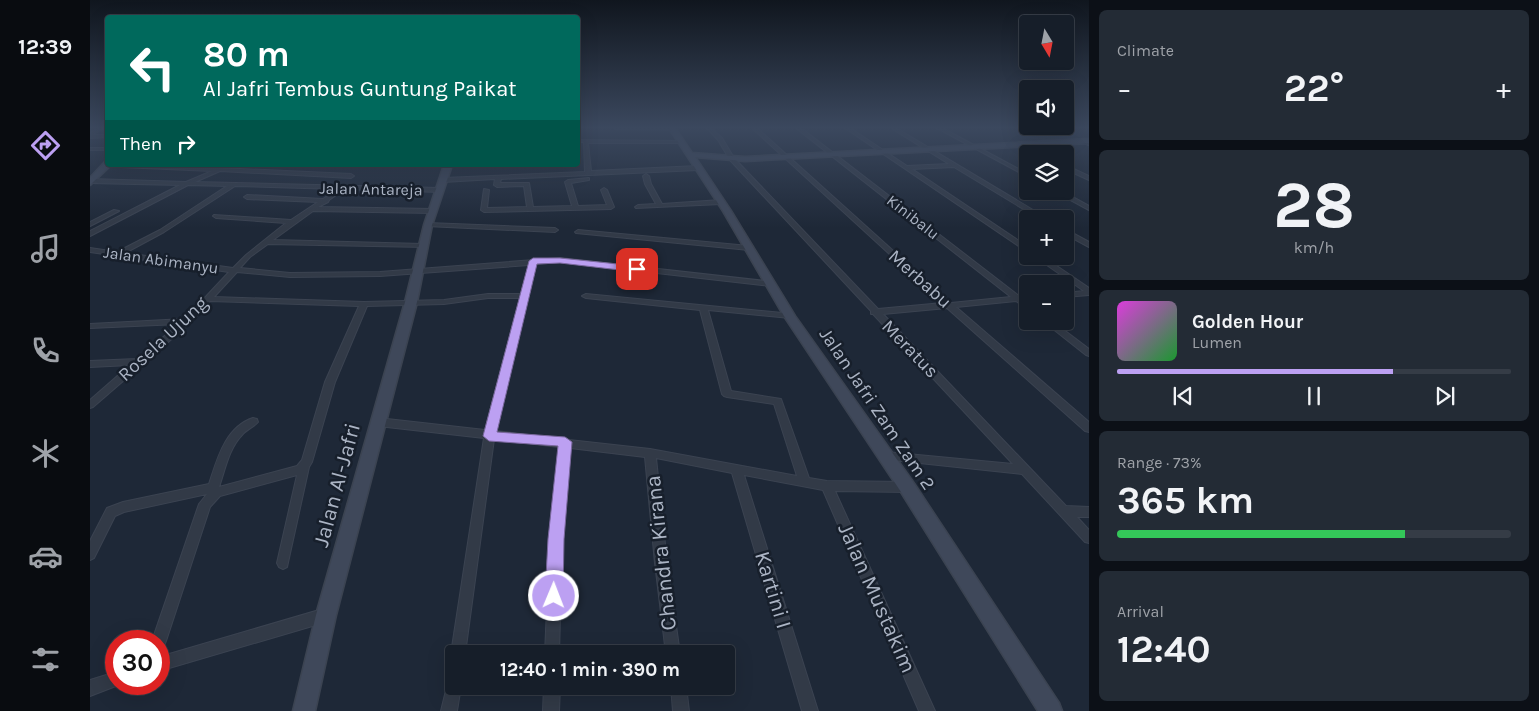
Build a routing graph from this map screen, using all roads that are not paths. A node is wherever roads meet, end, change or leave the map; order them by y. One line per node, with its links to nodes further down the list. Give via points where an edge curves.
1 (587, 161): 19 (street)
2 (695, 161): 10 (street, Jalan Jafri Zam Zam 2)
3 (719, 161): 10 (street)
4 (734, 161): 77 (street, Meratus)
5 (789, 161): 75 (street, Merbabu)
6 (840, 161): 71 (street, Kinibalu)
7 (897, 161): 15 (street)
8 (949, 161): 11 (street)
9 (1000, 161): 17 (street)
10 (697, 165): 19 (street); 22 (street); 37 (street, Jalan Jafri Zam Zam 2)
11 (955, 165): 15 (street); 44 (street)
12 (105, 167): 26 (street)
13 (199, 167): 16 (street)
14 (447, 167): 25 (street, Jalan Al-Jafri)
15 (907, 168): 56 (street)
16 (219, 170): 20 (street); 27 (street)
17 (1019, 171)
18 (1074, 171): 24 (street)
19 (588, 173): 23 (street)
20 (294, 175): 21 (street); 29 (street)
21 (351, 176)
22 (646, 176): 38 (street); 40 (street, via 568,182)
23 (498, 178): 25 (street); 43 (street, via 497,185 527,184)
24 (1089, 178)
25 (443, 180): 31 (street, Jalan Al-Jafri)
26 (91, 182): 27 (street, Jalan Antareja)
27 (186, 184): 28 (street, Jalan Antareja); 53 (street)
28 (233, 185): 29 (street, Jalan Antareja); 61 (street, via 162,231)
29 (281, 187): 30 (street, Jalan Antareja)
30 (342, 189): 31 (street, Jalan Antareja); 36 (street, Rosela Ujung)
31 (440, 190): 46 (street, Jalan Al-Jafri)
32 (486, 190): 43 (street, via 484,210)
33 (604, 190): 40 (street, via 611,207)
34 (247, 197): 36 (street)
35 (1074, 200): 41 (street)
36 (326, 201): 42 (street, Rosela Ujung)
37 (722, 202): 38 (street); 59 (street, Jalan Jafri Zam Zam 2)
38 (660, 206): 39 (street)
39 (638, 207)
40 (576, 208): 43 (street)
41 (1089, 208)
42 (314, 209): 46 (street); 48 (street, Rosela Ujung)
43 (530, 210)
44 (1030, 210)
45 (116, 211): 49 (street)
46 (433, 211): 50 (street, Jalan Al-Jafri)
47 (216, 216): 48 (street)
48 (292, 222): 55 (street, Rosela Ujung)
49 (90, 224)
50 (428, 225): 51 (street); 58 (street, Jalan Al-Jafri)
51 (555, 230)
52 (578, 232): 59 (street)
53 (90, 234)
54 (1074, 236): 57 (street)
55 (266, 242): 58 (street); 64 (street, Rosela Ujung)
56 (1019, 244)
57 (1089, 245)
58 (423, 246): 65 (street, Jalan Al-Jafri)
59 (749, 248): 66 (street, Jalan Jafri Zam Zam 2)
60 (90, 250): 61 (street, Jalan Abimanyu)
61 (118, 254): 64 (street, Jalan Abimanyu)
62 (533, 261): 65 (street, Jalan Abimanyu); 66 (street, Jalan Abimanyu, via 560,260); 69 (street)
63 (1051, 265): 67 (street)
64 (232, 270): 65 (street, Jalan Abimanyu, via 346,276); 72 (street, Rosela Ujung)
65 (418, 272): 73 (street, Jalan Al-Jafri)
66 (771, 284): 78 (street, Jalan Jafri Zam Zam 2)
67 (1089, 292): 68 (street)
68 (1074, 294)
69 (523, 296): 73 (street); 89 (street)
70 (586, 296): 76 (street)
71 (1017, 298): 75 (street)
72 (207, 299): 74 (street); 79 (street, Rosela Ujung)
73 (411, 302): 74 (street); 87 (street, Jalan Al-Jafri)
74 (364, 304): 93 (street, via 330,382)
75 (950, 306): 77 (street); 88 (street, Merbabu)
76 (704, 309): 78 (street); 96 (street, via 727,394 778,401)
77 (874, 312): 95 (street, Meratus)
78 (790, 316): 92 (street, Jalan Jafri Zam Zam 2)
79 (187, 320): 80 (street); 83 (street, Rosela Ujung)
80 (90, 326)
81 (1059, 330): 82 (street)
82 (1089, 353)
83 (139, 362): 84 (street); 85 (street, Rosela Ujung)
84 (90, 364)
85 (90, 406)
86 (253, 422): 99 (street, via 235,433)
87 (378, 422): 89 (street); 105 (street, Jalan Al-Jafri)
88 (1089, 428)
89 (489, 436): 90 (street); 107 (street)
90 (565, 442): 91 (street); 108 (street, via 556,539)
91 (650, 453): 94 (street); 109 (street, Chandra Kirana)
92 (886, 456): 95 (street); 98 (street, Jalan Jafri Zam Zam 2)
93 (304, 466): 99 (street); 104 (street)
94 (737, 470): 96 (street); 120 (street, Kartini I)
95 (1024, 470): 100 (street, Meratus)
96 (805, 482): 97 (street)
97 (827, 486): 98 (street); 121 (street, Jalan Mustakim)
98 (907, 487): 122 (street, Jalan Jafri Zam Zam 2)
99 (212, 493): 103 (street, via 123,507 111,512); 106 (street, via 202,510)
100 (1065, 511): 101 (street); 102 (street, Meratus)
101 (1089, 512)
102 (1089, 538)
103 (90, 554)
104 (283, 563)
105 (326, 615): 110 (street); 116 (street, Jalan Al-Jafri)
106 (162, 630)
107 (459, 645)
108 (552, 645)
109 (672, 645)
110 (170, 661)
111 (105, 683): 112 (street)
112 (90, 688)
113 (452, 695): 117 (street)
114 (552, 695): 118 (street)
115 (679, 695): 119 (street)
116 (304, 711)
117 (449, 711)
118 (551, 711)
119 (681, 711)
120 (810, 711)
121 (927, 711)
122 (1052, 711)

